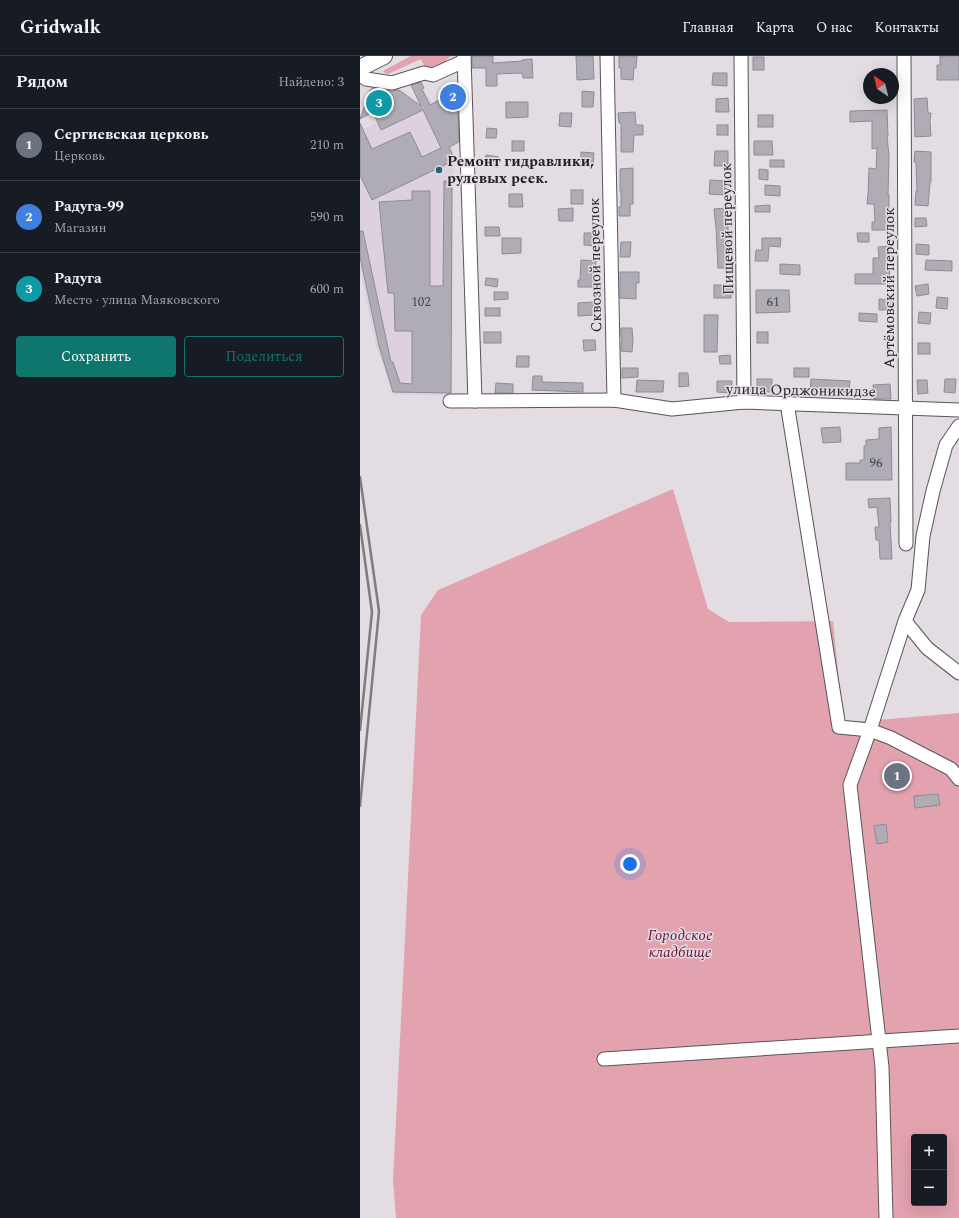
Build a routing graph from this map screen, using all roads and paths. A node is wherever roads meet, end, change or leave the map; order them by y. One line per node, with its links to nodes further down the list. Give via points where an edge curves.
1 (384, 56): 6 (main road)
2 (607, 56): 8 (street, Сквозной переулок)
3 (741, 56): 11 (street, Пищевой переулок)
4 (904, 56): 13 (street, Артёмовский переулок)
5 (464, 59): 7 (street, via 433,75 424,73 392,83 366,79); 10 (street)
6 (360, 68)
7 (360, 74)
8 (614, 400): 10 (street, улица Орджоникидзе); 11 (street, улица Орджоникидзе, via 672,409)
9 (450, 401): 10 (street, улица Орджоникидзе)
10 (475, 401)
11 (744, 402): 12 (street, улица Орджоникидзе)
12 (787, 403): 13 (street, улица Орджоникидзе); 19 (street, via 839,727)
13 (905, 408): 14 (street, улица Орджоникидзе); 16 (street, Артёмовский переулок)
14 (959, 410)
15 (959, 426): 17 (street, via 946,445 933,491 923,536 918,590)
16 (906, 544)
17 (905, 622): 18 (street, via 926,648); 19 (street)
18 (959, 673)
19 (870, 730): 20 (street, via 951,769); 22 (street, via 850,785)
20 (959, 779)
21 (959, 1036): 22 (street)
22 (878, 1040): 23 (street); 24 (street, via 882,1067)
23 (604, 1059)
24 (886, 1218)

